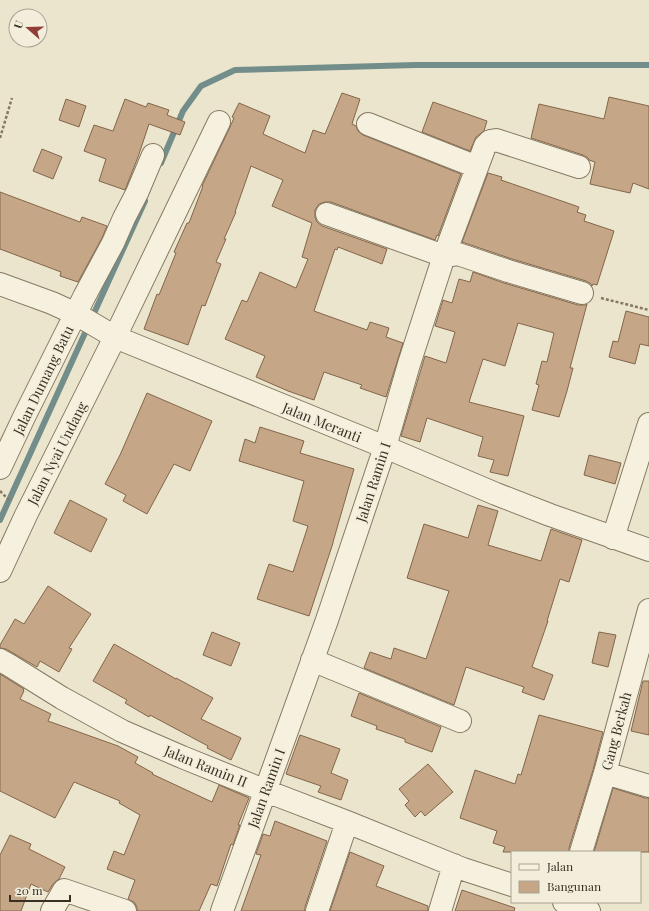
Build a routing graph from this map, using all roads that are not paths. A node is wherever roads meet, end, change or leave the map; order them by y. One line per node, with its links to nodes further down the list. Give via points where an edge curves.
1 (219, 122): 10 (street)
2 (368, 124): 4 (street)
3 (153, 155): 10 (street, via 113,243 84,297)
4 (477, 167): 5 (street, Jalan Ramin I, via 487,143 496,140); 7 (street, Jalan Ramin I)
5 (579, 167)
6 (327, 214): 7 (street)
7 (444, 256): 9 (street, via 458,254); 12 (street, Jalan Ramin I)
8 (0, 284): 10 (street, Jalan Meranti, via 52,303)
9 (582, 293)
10 (95, 325): 12 (street, Jalan Meranti); 13 (street, Jalan Dumang Batu, via 29,408); 16 (street, Jalan Nyai Undang, via 26,515)
11 (649, 424): 14 (street)
12 (385, 447): 14 (street, Jalan Meranti, via 550,516); 19 (street, Jalan Ramin I)
13 (0, 468)
14 (613, 538): 15 (street, Jalan Meranti)
15 (649, 550)
16 (0, 571)
17 (649, 610): 21 (street, Gang Berkah)
18 (0, 660): 23 (street, Jalan Ramin II, via 122,731)
19 (312, 660): 20 (street); 23 (street, Jalan Ramin I)
20 (460, 721)
21 (605, 773): 22 (street); 25 (street, Gang Berkah)
22 (649, 786)
23 (266, 791): 24 (street, Jalan Ramin II); 31 (street, Jalan Ramin I)
24 (347, 822): 26 (street, Jalan Ramin II); 32 (street)
25 (581, 851)
26 (454, 865): 27 (street, Jalan Ramin II); 33 (street)
27 (511, 885)
28 (568, 903): 34 (street)
29 (52, 911): 30 (street, via 64,890)
30 (125, 911)
31 (222, 911)
32 (316, 911)
33 (440, 911)
34 (589, 911)

